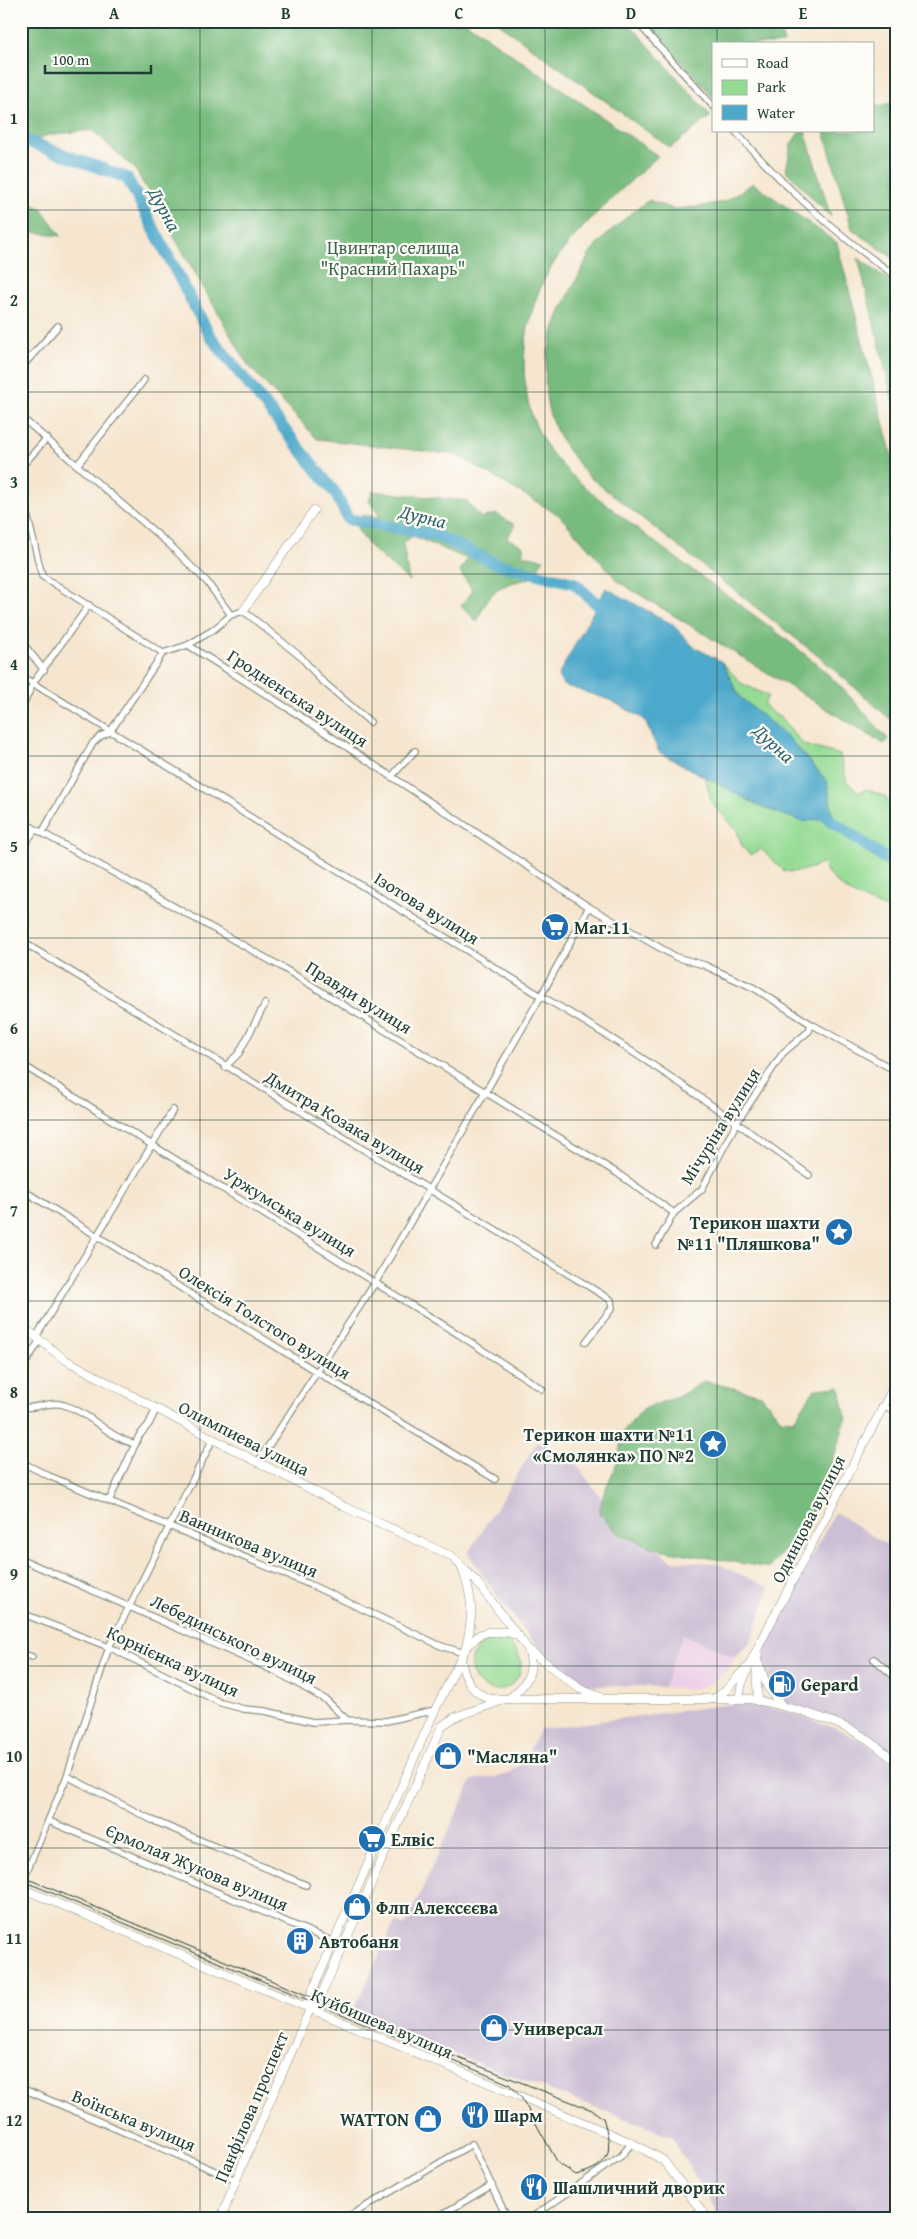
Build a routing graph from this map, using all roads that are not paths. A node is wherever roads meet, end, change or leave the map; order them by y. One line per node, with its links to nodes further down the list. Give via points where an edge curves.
1 (636, 21): 2 (street)
2 (712, 105)
3 (737, 132): 4 (street, via 767,168 871,259)
4 (896, 276)
5 (58, 326): 6 (street)
6 (21, 368)
7 (144, 380): 10 (street)
8 (21, 417): 9 (street)
9 (46, 438): 10 (street); 11 (street)
10 (78, 464): 16 (street, via 172,547 207,582)
11 (21, 467)
12 (21, 490): 14 (street, via 42,576)
13 (314, 510): 15 (main road)
14 (89, 605): 19 (street); 20 (street)
15 (243, 611): 16 (street); 24 (street, via 301,657 320,679)
16 (231, 615): 18 (street)
17 (21, 641): 20 (street)
18 (188, 645): 19 (street); 27 (street, Гродненська вулиця)
19 (163, 653): 25 (street)
20 (44, 670): 22 (street)
21 (21, 676): 22 (street, Ізотова вулиця)
22 (33, 684): 23 (street); 25 (street, Ізотова вулиця)
23 (21, 710)
24 (370, 722)
25 (110, 732): 30 (street, via 93,743); 34 (street, Ізотова вулиця)
26 (415, 751): 27 (street)
27 (391, 777): 32 (street, Гродненська вулиця)
28 (21, 821): 29 (street, Правди вулиця)
29 (35, 830): 30 (street, Правди вулиця); 31 (street)
30 (43, 831): 40 (street, Правди вулиця, via 280,966)
31 (21, 848)
32 (588, 907): 34 (street); 36 (street, Гродненська вулиця, via 676,957 704,965 754,988)
33 (21, 941): 38 (street, Дмитра Козака вулиця)
34 (541, 996): 40 (street); 42 (street, Ізотова вулиця)
35 (265, 1004): 38 (street, via 239,1053)
36 (811, 1024): 39 (street, Гродненська вулиця); 42 (street, Мічуріна вулиця, via 809,1031 783,1053)
37 (21, 1064): 43 (street, Уржумська вулиця)
38 (225, 1067): 46 (street, Дмитра Козака вулиця)
39 (896, 1071)
40 (486, 1093): 46 (street); 47 (street, Правди вулиця, via 617,1173)
41 (173, 1110): 43 (street)
42 (737, 1122): 44 (street, Ізотова вулиця); 47 (street, Мічуріна вулиця, via 702,1189)
43 (152, 1144): 48 (street); 50 (street, Уржумська вулиця)
44 (809, 1175)
45 (21, 1189): 48 (street, Олексія Толстого вулиця)
46 (429, 1191): 50 (street); 53 (street, Дмитра Козака вулиця, via 611,1300 612,1308)
47 (674, 1213): 49 (street, Мічуріна вулиця)
48 (97, 1236): 52 (street); 55 (street, Олексія Толстого вулиця)
49 (656, 1245)
50 (375, 1283): 55 (street); 57 (street, Уржумська вулиця)
51 (21, 1325): 52 (main road, Олимпиева улица)
52 (38, 1338): 54 (street); 60 (main road, Олимпиева улица, via 64,1359)
53 (586, 1342)
54 (21, 1370)
55 (317, 1372): 65 (street); 66 (street, Олексія Толстого вулиця)
56 (896, 1382): 58 (main road, Одинцова вулиця)
57 (542, 1389)
58 (882, 1406): 61 (street); 79 (main road, Одинцова вулиця)
59 (21, 1407): 63 (street, via 28,1409 51,1403 64,1405 109,1433)
60 (156, 1409): 62 (main road, Олимпиева улица); 63 (street)
61 (896, 1411)
62 (213, 1439): 65 (main road, Олимпиева улица); 68 (street)
63 (135, 1444): 67 (street)
64 (21, 1462): 67 (street, Ванникова вулиця)
65 (258, 1462): 70 (main road, Олимпиева улица)
66 (495, 1479)
67 (109, 1501): 68 (street, Ванникова вулиця)
68 (171, 1527): 71 (street); 77 (street, Ванникова вулиця, via 311,1584)
69 (21, 1559): 71 (street, Лебединського вулиця)
70 (461, 1563): 73 (main road); 77 (main road, via 469,1586 472,1613)
71 (130, 1606): 74 (street); 89 (street, Лебединського вулиця, via 277,1672 326,1700)
72 (21, 1613): 74 (street, Корнієнка вулиця)
73 (519, 1637): 75 (main road); 77 (main road, via 507,1632 488,1632 479,1635)
74 (109, 1647): 89 (street, Корнієнка вулиця, via 221,1703 313,1722); 91 (street)
75 (528, 1648): 83 (main road, via 580,1689); 85 (main road, via 530,1675 526,1684)
76 (21, 1653): 78 (street)
77 (463, 1654): 85 (main road, via 466,1681 472,1689 490,1698); 88 (main road)
78 (32, 1657)
79 (756, 1657): 82 (main road, Одинцова вулиця, via 742,1683); 84 (main road, via 726,1690); 86 (main road, Одинцова вулиця); 87 (main road, via 767,1686)
80 (874, 1659): 81 (street)
81 (896, 1678)
82 (739, 1698): 84 (main road); 86 (main road)
83 (604, 1699): 84 (main road); 85 (main road)
84 (713, 1699)
85 (506, 1700): 96 (main road, Панфілова проспект, via 456,1717 442,1726)
86 (758, 1701): 87 (main road)
87 (782, 1706): 90 (main road, via 864,1737)
88 (435, 1710): 89 (street, via 386,1721); 95 (main road)
89 (347, 1720)
90 (896, 1761)
91 (67, 1776): 92 (street); 93 (street, Єрмолая Жукова вулиця, via 152,1820)
92 (49, 1821): 94 (street); 95 (street, Єрмолая Жукова вулиця)
93 (306, 1885)
94 (21, 1886): 96 (main road, Куйбишева вулиця)
95 (334, 1942): 96 (main road, via 308,2001)
96 (313, 2007): 98 (main road, Куйбишева вулиця); 99 (main road, Панфілова проспект)
97 (21, 2088): 99 (street, Воїнська вулиця)
98 (632, 2143): 105 (street, via 620,2156); 106 (main road, Куйбишева вулиця, via 663,2160)
99 (236, 2180): 101 (main road, Панфілова проспект)
100 (492, 2185): 102 (street, via 472,2144); 103 (street); 104 (street)
101 (221, 2218)
102 (346, 2218)
103 (436, 2218)
104 (506, 2218)
105 (531, 2218)
106 (707, 2218)

